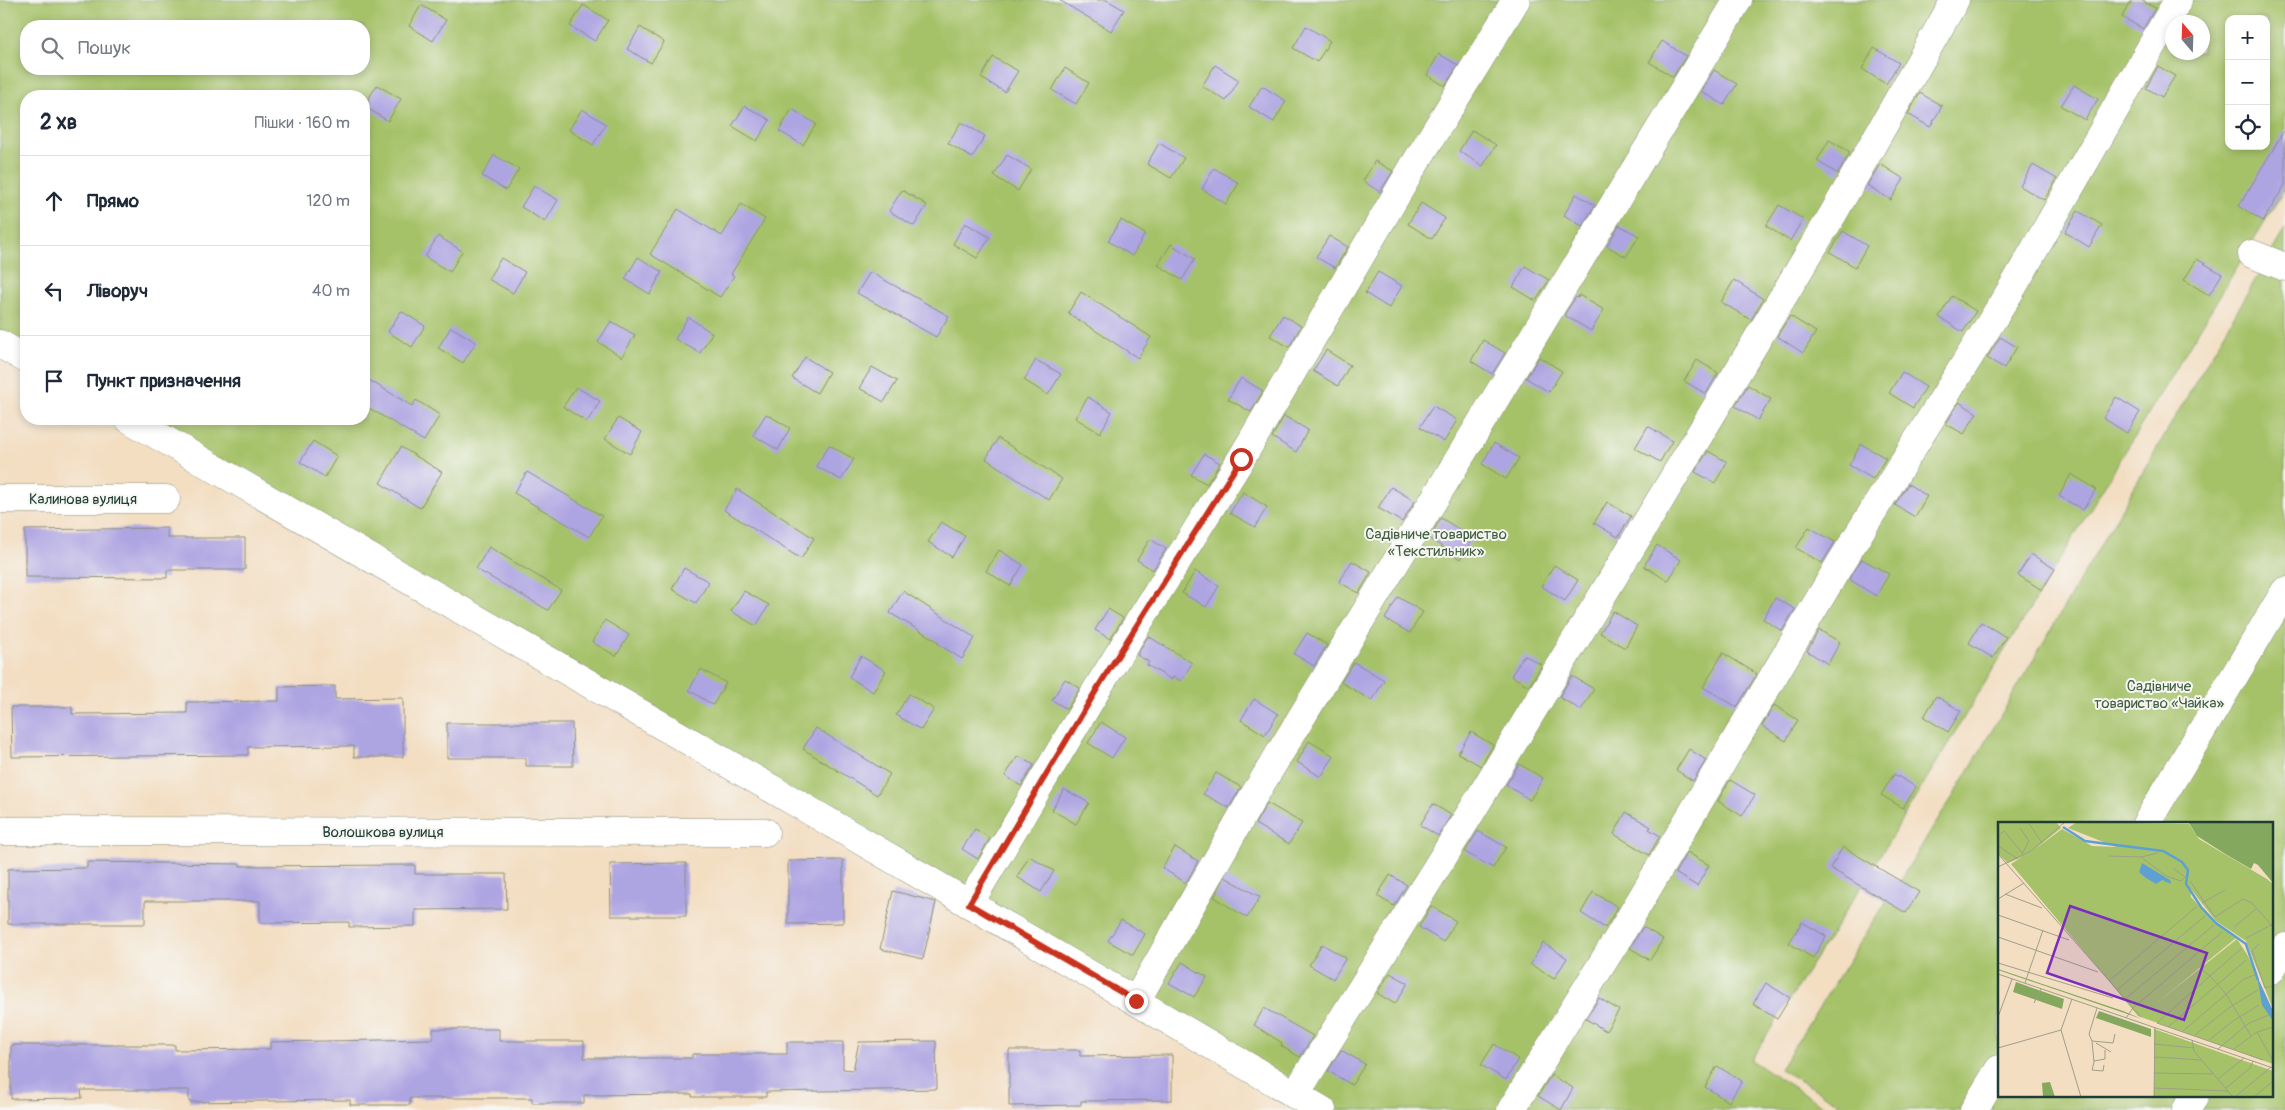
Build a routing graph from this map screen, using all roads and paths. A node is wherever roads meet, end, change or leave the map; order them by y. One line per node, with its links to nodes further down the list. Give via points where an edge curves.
1 (1516, 0): 16 (street)
2 (1738, 0): 19 (street, via 1253,797)
3 (1955, 0): 21 (street, via 1833,214)
4 (2178, 0): 24 (street, via 2014,285 1840,564 1618,938)
5 (2252, 254): 6 (street)
6 (2285, 267)
7 (0, 344): 8 (street)
8 (20, 356)
9 (139, 425): 16 (street)
10 (0, 499): 11 (street, Калинова вулиця)
11 (166, 499)
12 (2285, 591): 13 (street)
13 (2147, 822)
14 (0, 831): 15 (street, Волошкова вулиця)
15 (765, 832)
16 (969, 904): 19 (street)
17 (2285, 947): 18 (street)
18 (2272, 968)
19 (1136, 1001): 21 (street)
20 (1998, 1071): 25 (street)
21 (1296, 1095): 23 (street)
22 (2194, 1098): 26 (street)
23 (1322, 1110)
24 (1510, 1110)
25 (1974, 1110)
26 (2186, 1110)

